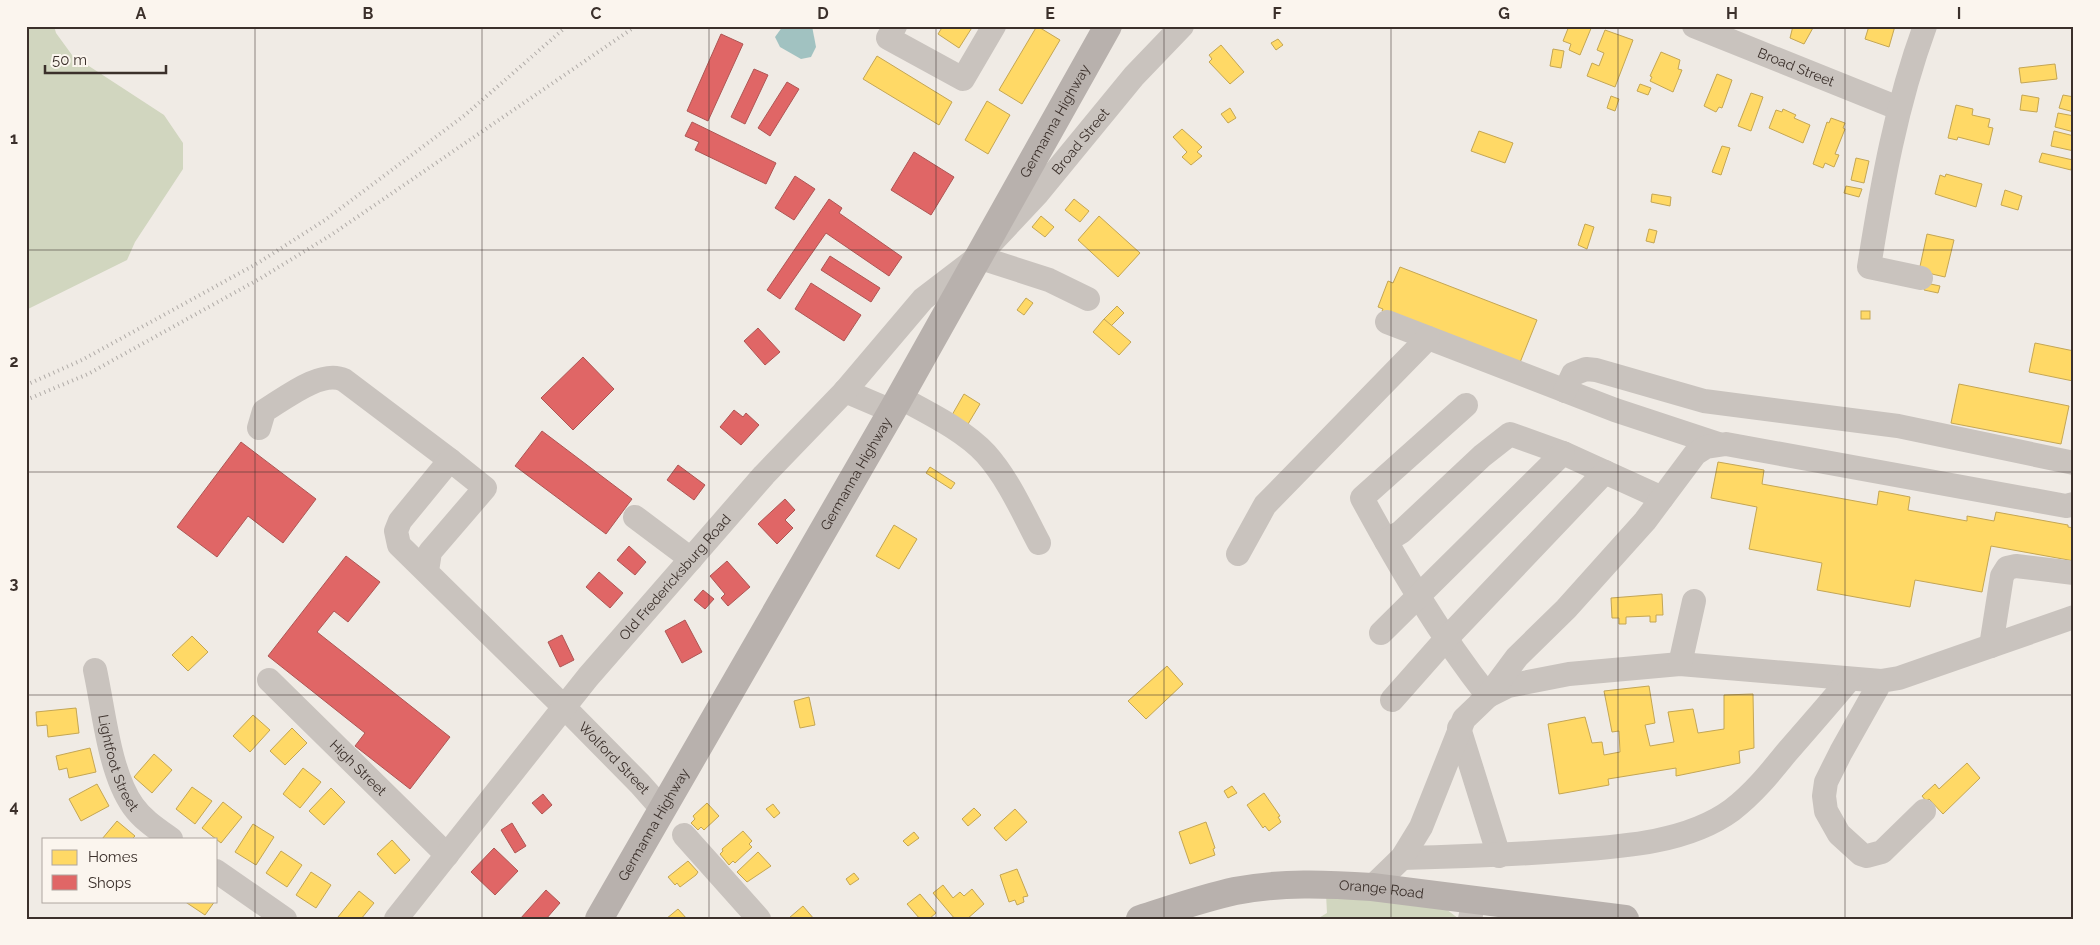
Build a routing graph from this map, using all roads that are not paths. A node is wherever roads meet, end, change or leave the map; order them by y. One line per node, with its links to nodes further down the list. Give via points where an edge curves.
1 (895, 26): 2 (street, via 888,38 963,79)
2 (994, 26)
3 (1108, 26): 8 (main road, Germanna Highway)
4 (1182, 26): 8 (street, Broad Street, via 1134,76 1048,182)
5 (1694, 26): 7 (street, Broad Street)
6 (1925, 26): 7 (street)
7 (1898, 108): 9 (street, via 1880,192 1869,267)
8 (978, 257): 10 (street, via 1049,280); 13 (street, Old Fredericksburg Road, via 923,299); 15 (main road, Germanna Highway)
9 (1920, 278)
10 (1088, 299)
11 (1387, 322): 12 (street)
12 (1428, 338): 14 (street); 28 (street, via 1265,505)
13 (845, 391): 15 (street); 29 (street, Old Fredericksburg Road, via 764,475)
14 (1565, 392): 18 (street); 21 (street, via 1573,374 1586,369 1596,370 1704,401 1898,426)
15 (896, 404): 27 (street, via 947,423 985,453 1009,486); 47 (main road, Germanna Highway)
16 (1466, 406): 26 (street, via 1362,498)
17 (259, 428): 20 (street, via 264,411 321,378 334,376 344,380)
18 (1718, 444): 23 (street, via 1694,454); 24 (street, via 2066,506)
19 (1563, 453): 22 (street); 26 (street, via 1510,434 1401,532); 32 (street)
20 (450, 460): 30 (street, via 400,521 396,531 402,548 417,564); 30 (street, via 485,488 430,552)
21 (2074, 463)
22 (1605, 472): 23 (street); 36 (street)
23 (1662, 498): 43 (street, via 1566,609 1517,657)
24 (2074, 504)
25 (635, 517): 29 (street)
26 (1386, 541): 32 (street)
27 (1038, 543)
28 (1238, 554)
29 (691, 559): 45 (street, Old Fredericksburg Road)
30 (428, 570): 45 (street)
31 (2074, 573): 37 (street, via 2016,566 2007,568 2002,576)
32 (1418, 595): 35 (street); 36 (street)
33 (1694, 601): 38 (street)
34 (2074, 617): 37 (street)
35 (1381, 633)
36 (1446, 639): 43 (street); 44 (street)
37 (1991, 646): 42 (street, via 1899,678)
38 (1680, 664): 41 (street); 43 (street, via 1569,674 1508,686)
39 (96, 670): 50 (street, Lightfoot Street, via 116,772 123,791 147,822)
40 (269, 680): 51 (street, High Street)
41 (1849, 680): 42 (street); 52 (street, via 1753,793 1731,811 1710,822 1643,844)
42 (1881, 681): 48 (street, via 1826,782 1826,811 1838,834 1860,854 1867,856 1882,852)
43 (1488, 696): 46 (street, via 1475,705)
44 (1392, 700)
45 (564, 707): 47 (street, Wolford Street); 51 (street, Old Fredericksburg Road)
46 (1459, 728): 52 (street); 53 (street, via 1421,827)
47 (663, 810): 59 (main road, Germanna Highway)
48 (1924, 812)
49 (684, 835): 60 (street)
50 (170, 838)
51 (448, 854): 58 (street, Old Fredericksburg Road)
52 (1499, 856): 53 (street)
53 (1402, 858): 55 (street)
54 (218, 872): 57 (street)
55 (1372, 887): 56 (main road, Orange Road); 61 (main road, Orange Road, via 1290,885 1237,891)
56 (1472, 910): 62 (main road, Orange Road)
57 (285, 919)
58 (396, 919)
59 (599, 919)
60 (759, 919)
61 (1140, 919)
62 (1625, 919)

